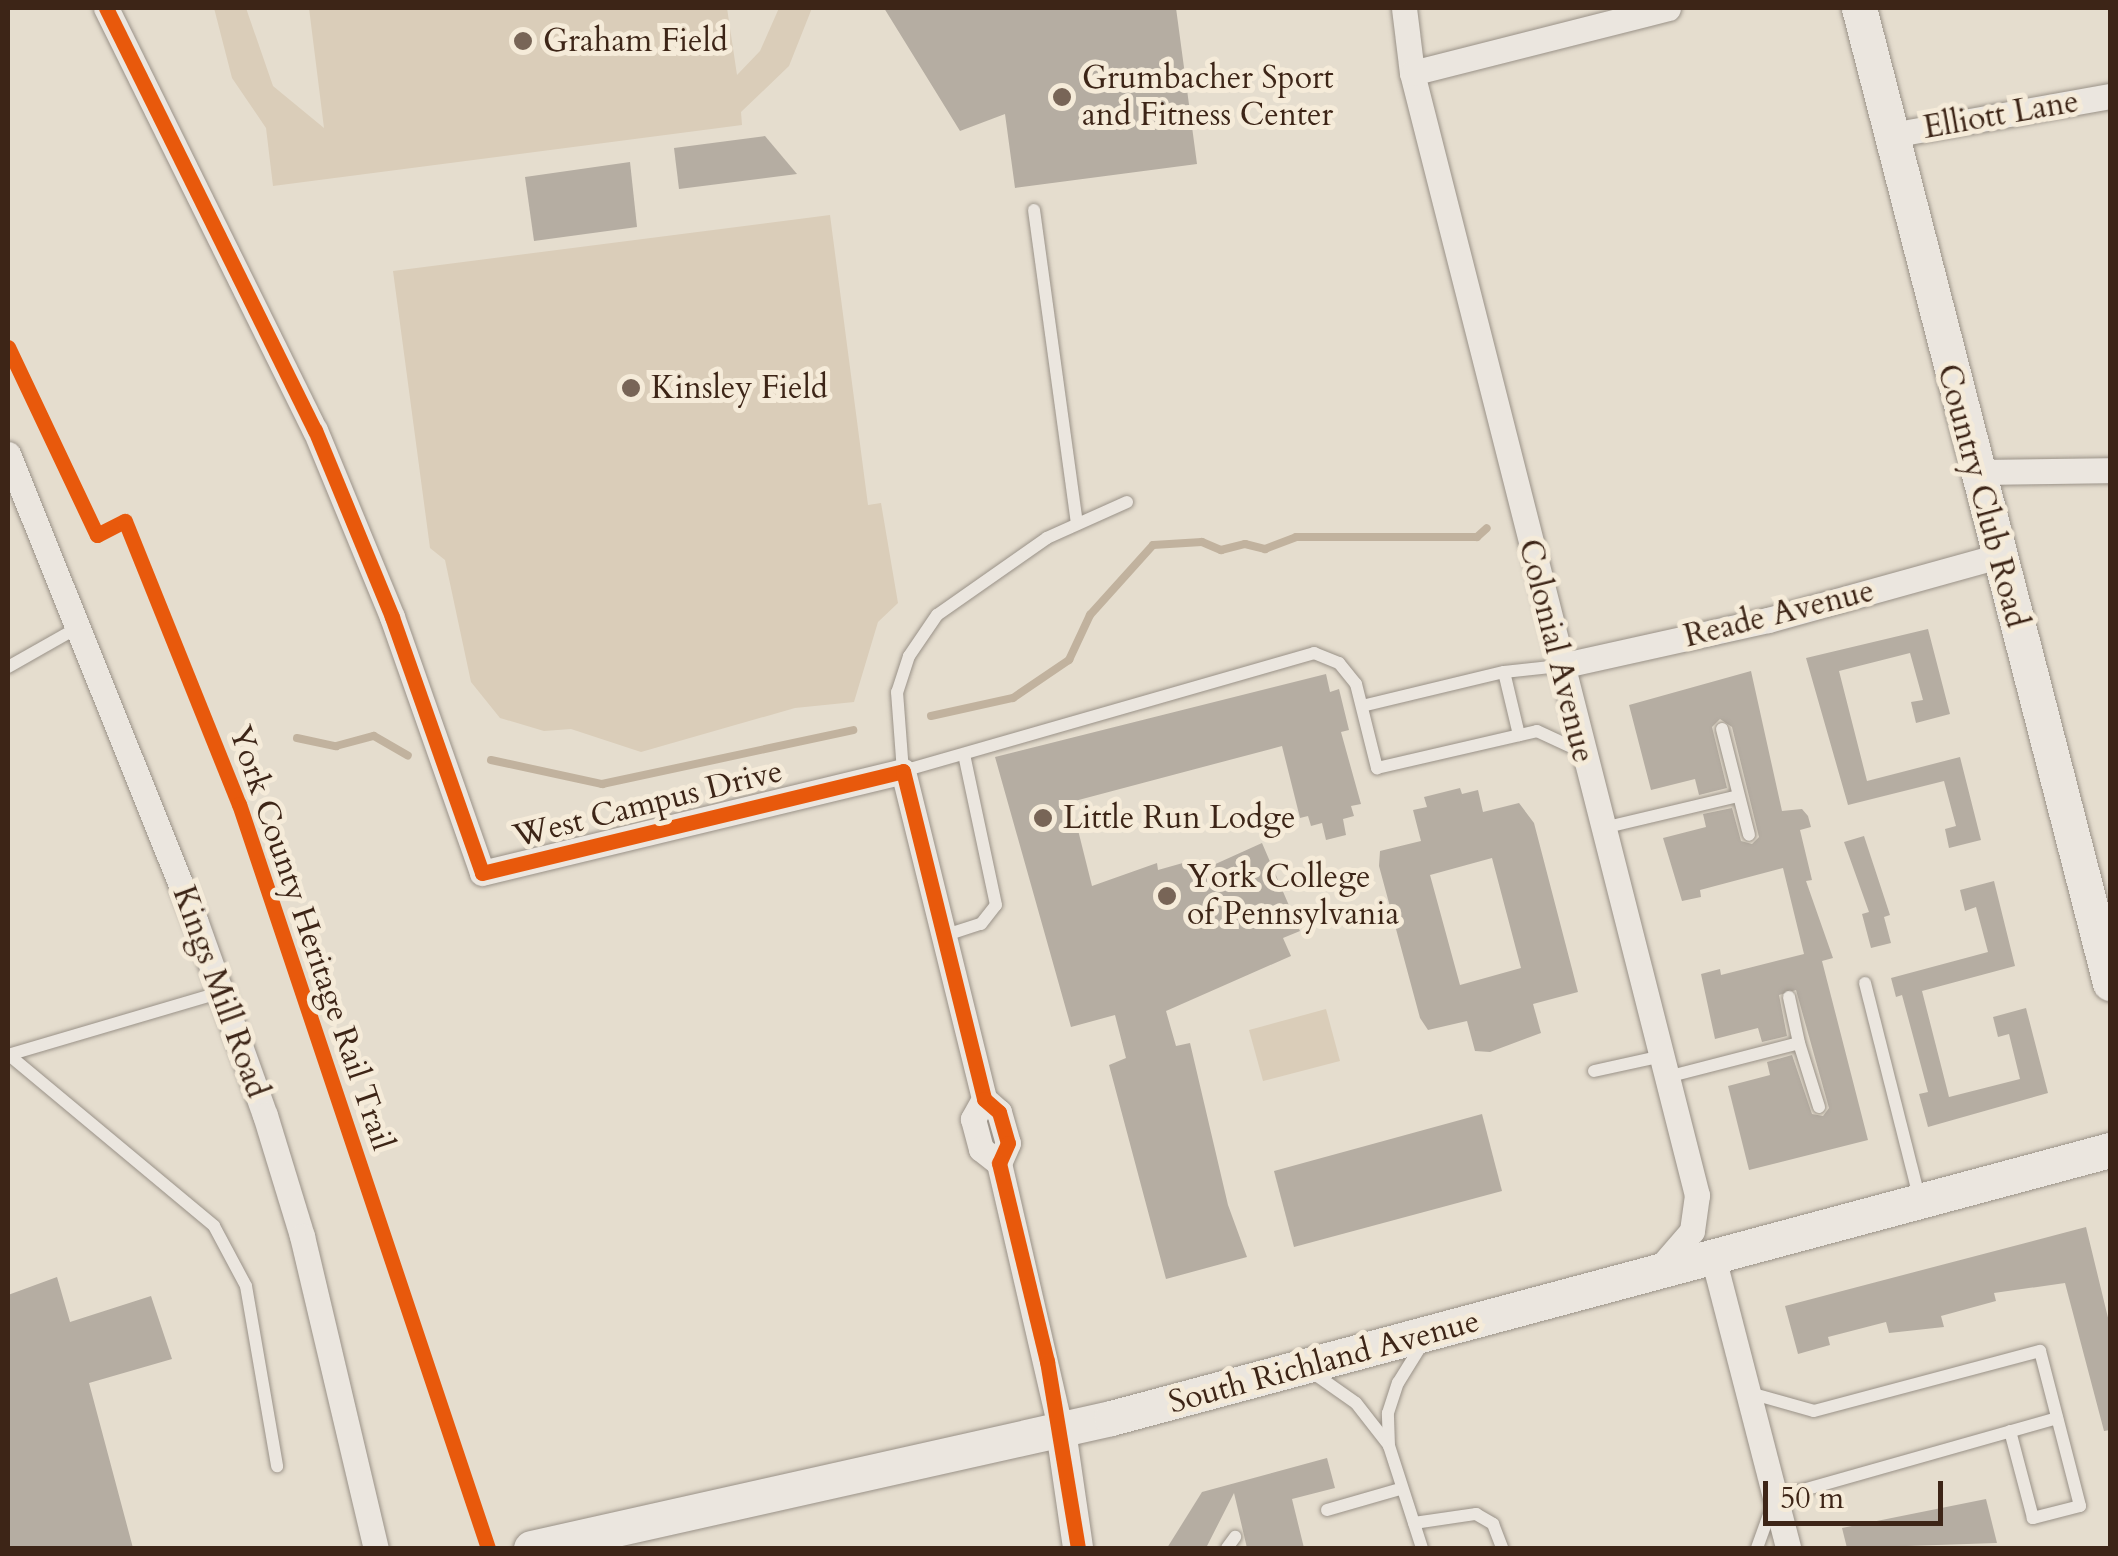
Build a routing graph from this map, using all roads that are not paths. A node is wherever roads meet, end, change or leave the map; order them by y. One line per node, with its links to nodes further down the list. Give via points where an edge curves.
1 (106, 8): 25 (street, West Campus Drive, via 315,430 392,617 482,873)
2 (1404, 8): 6 (street, Colonial Avenue)
3 (1668, 8): 5 (street)
4 (1859, 8): 8 (main road, Country Club Road)
5 (1602, 16): 6 (street)
6 (1412, 73): 17 (street, Colonial Avenue)
7 (2110, 96): 8 (street, Elliott Lane)
8 (1891, 134): 12 (main road, Country Club Road)
9 (1034, 210): 14 (lane)
10 (8, 454): 16 (street, Kings Mill Road)
11 (2110, 470): 12 (street)
12 (1975, 472): 15 (main road, Country Club Road)
13 (1126, 502): 14 (lane)
14 (1076, 522): 25 (lane, via 954,599 925,630 909,656 894,709)
15 (1998, 556): 17 (street, Reade Avenue, via 1768,620); 29 (main road, Country Club Road)
16 (78, 628): 18 (lane); 33 (street, Kings Mill Road)
17 (1560, 666): 19 (lane); 23 (street, Colonial Avenue)
18 (8, 667)
19 (1504, 672): 20 (lane); 22 (lane)
20 (1362, 706): 22 (lane, via 1377,768); 24 (lane, via 1342,665 1308,653)
21 (1722, 729): 26 (lane)
22 (1519, 735): 23 (lane, via 1546,732)
23 (1580, 751): 27 (street, Colonial Avenue)
24 (964, 754): 25 (lane); 30 (lane, via 996,905 980,924)
25 (903, 771): 30 (street)
26 (1738, 796): 27 (lane); 28 (lane)
27 (1601, 829): 37 (street, Colonial Avenue)
28 (1748, 835)
29 (2100, 903): 32 (main road, Country Club Road)
30 (942, 936): 48 (street, via 984,1100 973,1119 981,1148 999,1163)
31 (1865, 983): 41 (lane)
32 (2110, 983)
33 (222, 992): 36 (lane); 56 (street, Kings Mill Road, via 302,1236)
34 (1789, 996): 35 (lane)
35 (1799, 1043): 37 (lane); 39 (lane)
36 (8, 1055): 51 (lane, via 214,1226 246,1286)
37 (1661, 1067): 38 (lane); 43 (street, Colonial Avenue, via 1698,1205 1684,1245)
38 (1594, 1072)
39 (1818, 1108)
40 (2110, 1150): 41 (main road, South Richland Avenue)
41 (1920, 1203): 42 (main road, South Richland Avenue)
42 (1714, 1261): 43 (main road, South Richland Avenue); 46 (street)
43 (1651, 1277): 44 (main road, South Richland Avenue)
44 (1428, 1335): 45 (main road, South Richland Avenue); 50 (lane, via 1394,1394)
45 (1307, 1368): 48 (main road, South Richland Avenue); 50 (lane, via 1356,1403)
46 (1750, 1394): 47 (lane, via 1814,1411 2040,1351); 53 (street)
47 (2057, 1418): 49 (lane); 49 (lane, via 2080,1506 2032,1518)
48 (1061, 1430): 57 (main road, South Richland Avenue); 58 (street)
49 (2010, 1430): 53 (lane)
50 (1388, 1446): 52 (lane)
51 (276, 1466)
52 (1400, 1489): 54 (lane); 55 (lane)
53 (1775, 1498): 61 (lane); 62 (street)
54 (1327, 1510)
55 (1414, 1524): 59 (lane); 60 (lane, via 1476,1514 1493,1524)
56 (376, 1548)
57 (531, 1548)
58 (1078, 1548)
59 (1422, 1548)
60 (1502, 1548)
61 (1758, 1548)
62 (1788, 1548)

